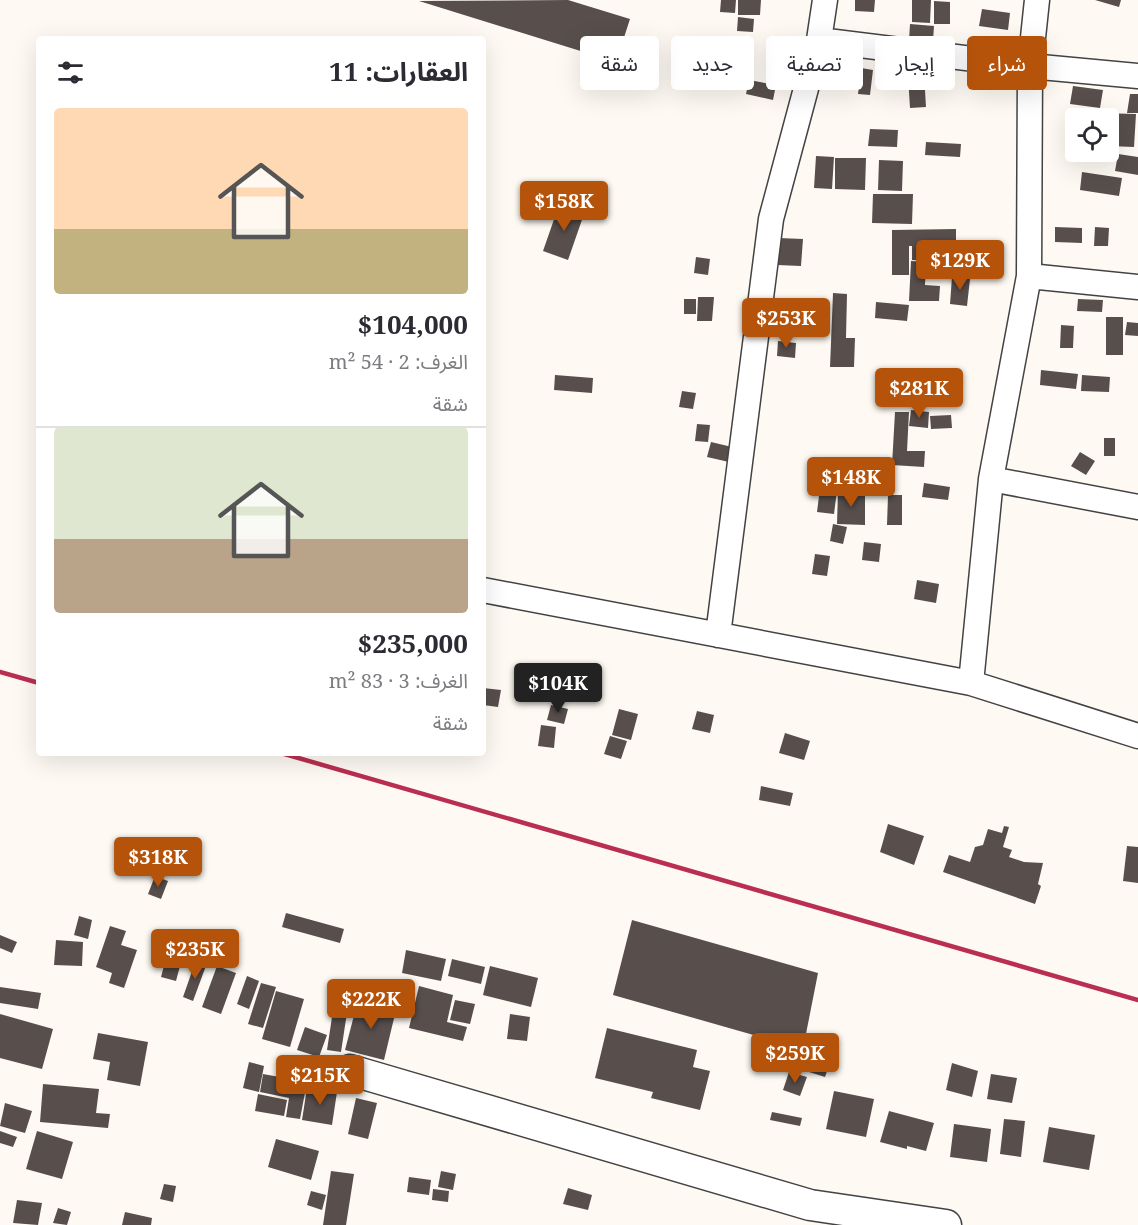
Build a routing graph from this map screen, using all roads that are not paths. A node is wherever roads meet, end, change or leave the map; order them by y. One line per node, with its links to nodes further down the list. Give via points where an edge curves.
1 (825, 0): 3 (street)
2 (1037, 0): 4 (street)
3 (820, 36)
4 (1033, 36)
5 (863, 45): 6 (street)
6 (967, 58)
7 (1047, 68): 8 (street)
8 (1138, 76)
9 (806, 90): 16 (street, via 771,219)
10 (1030, 90): 11 (street)
11 (1029, 276): 12 (street); 13 (street)
12 (1138, 287)
13 (991, 479): 14 (street); 17 (street)
14 (1138, 507)
15 (486, 591): 16 (street)
16 (718, 634): 17 (street)
17 (971, 683): 18 (street)
18 (1138, 736)
19 (350, 1070): 20 (street)
20 (808, 1215): 21 (street)
21 (946, 1225)

